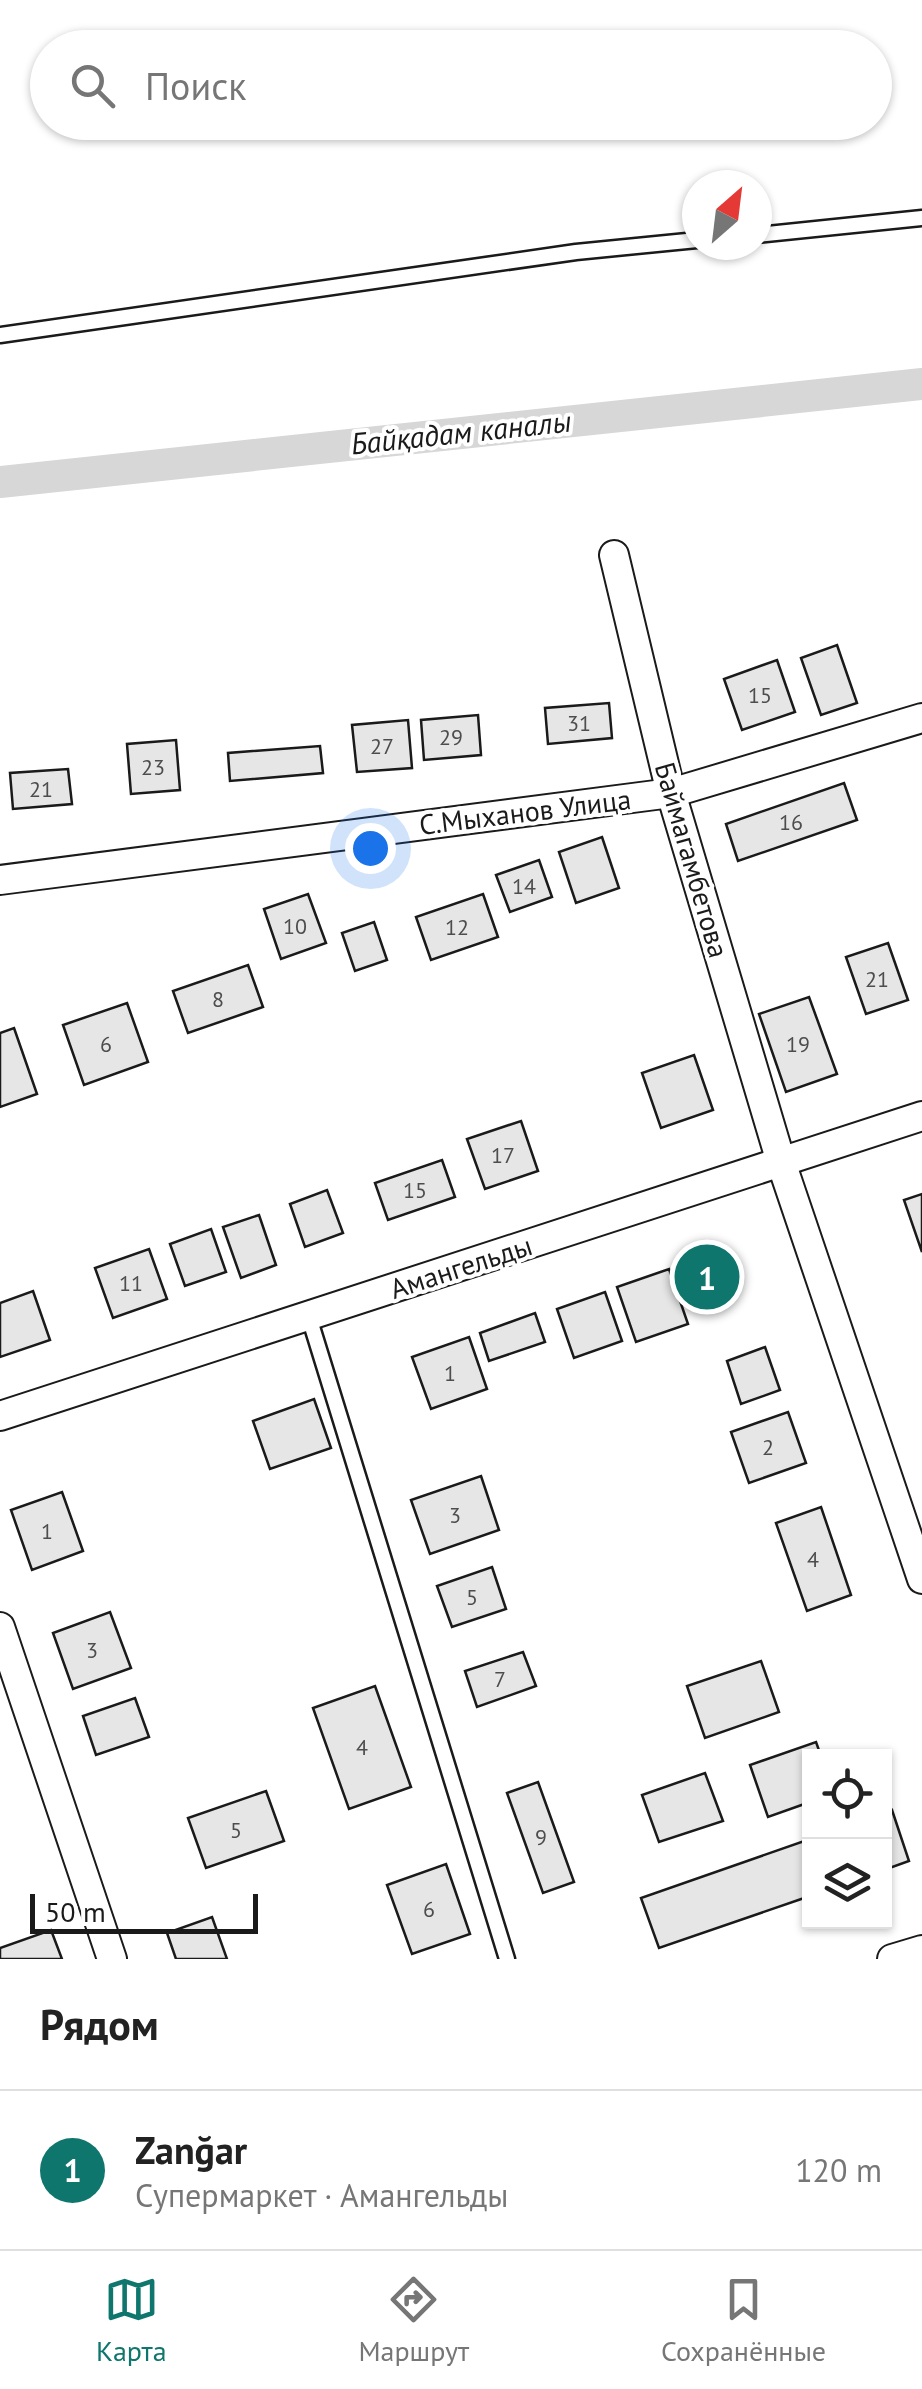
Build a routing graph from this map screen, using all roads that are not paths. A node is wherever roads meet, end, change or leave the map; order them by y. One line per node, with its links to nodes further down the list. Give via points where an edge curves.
1 (922, 218): 2 (lane)
2 (772, 233)
3 (682, 241): 4 (lane)
4 (0, 335)
5 (614, 555): 7 (street, Баймагамбетова)
6 (922, 718): 7 (street, С.Мыханов Улица)
7 (671, 793): 8 (street, С.Мыханов Улица); 10 (street, Баймагамбетова)
8 (0, 880)
9 (922, 1116): 10 (street, Амангельды)
10 (781, 1162): 11 (street, Амангельды); 13 (street, Баймагамбетова)
11 (310, 1317): 12 (street, Амангельды); 17 (lane)
12 (0, 1416)
13 (922, 1579)
14 (0, 1627): 16 (street)
15 (922, 1950): 18 (street)
16 (112, 1959)
17 (507, 1959)
18 (892, 1959)

